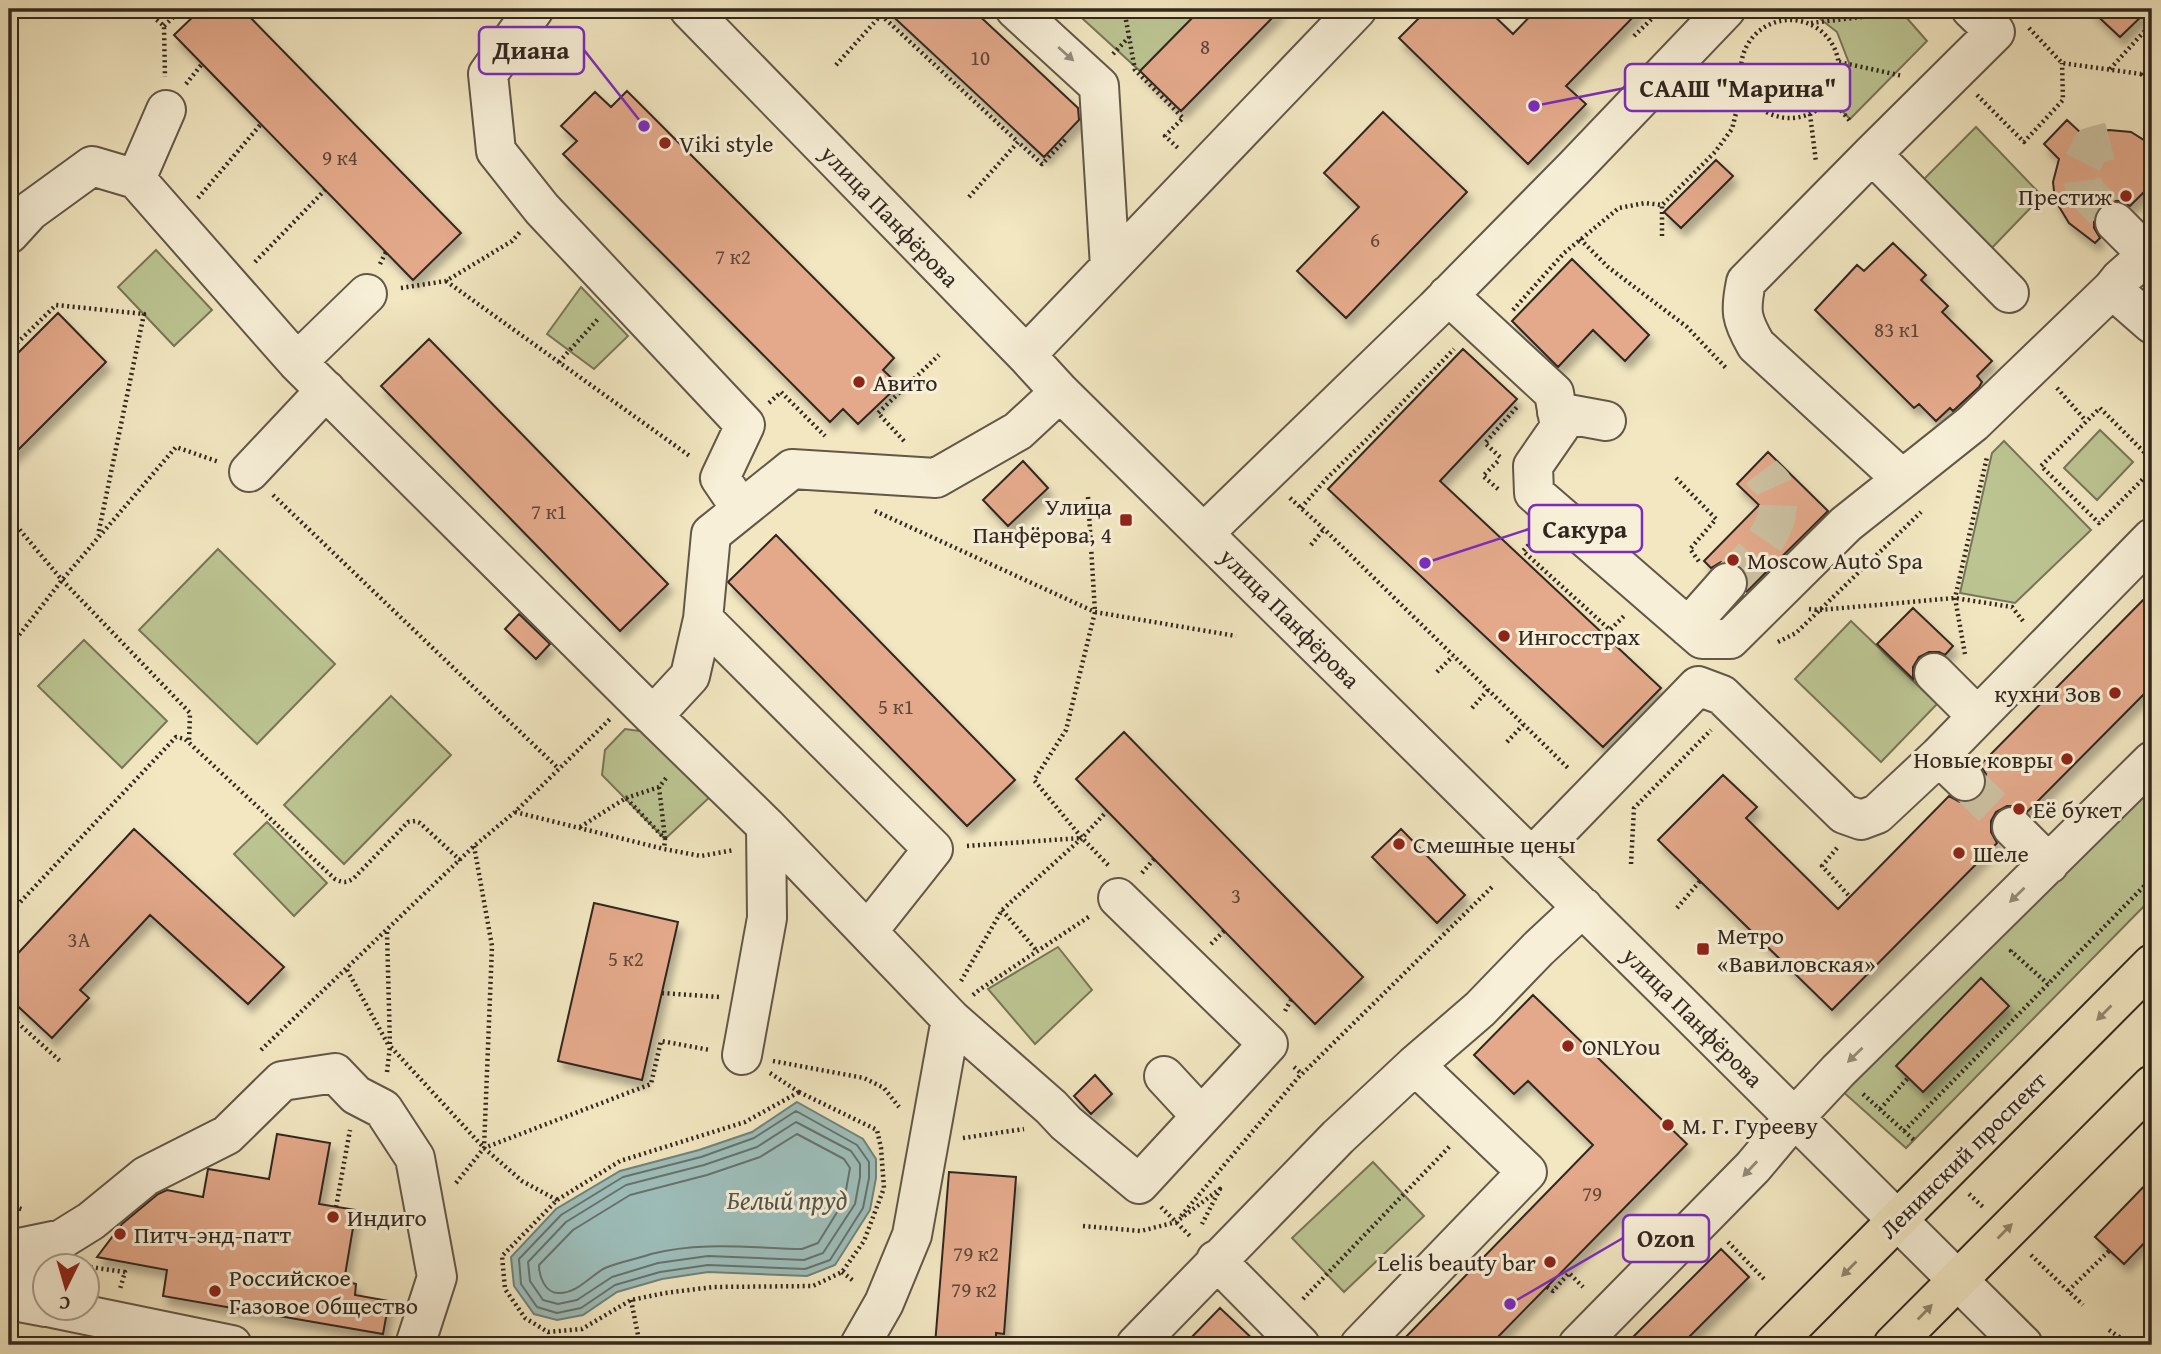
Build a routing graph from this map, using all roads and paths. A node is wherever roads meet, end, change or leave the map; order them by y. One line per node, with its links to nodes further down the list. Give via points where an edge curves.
1 (144, 9): 16 (path)
2 (182, 9): 16 (path)
3 (534, 9): 42 (street, via 488,74 496,151)
4 (689, 9): 63 (street, улица Панфёрова)
5 (874, 9): 12 (path)
6 (1015, 9): 49 (street, one-way to 49, via 1099,86)
7 (1124, 9): 36 (path, via 1135,70 1184,118 1165,136)
8 (1356, 9): 36 (street)
9 (1662, 9): 17 (path)
10 (1726, 9): 56 (street)
11 (1895, 12): 15 (path)
12 (881, 15): 20 (path); 34 (path)
13 (1983, 21): 19 (path, via 2014,13); 23 (street)
14 (2152, 23): 21 (path)
15 (1811, 24): 18 (path, via 1834,46); 26 (path, via 1778,21 1763,27 1743,53)
16 (164, 26): 29 (path)
17 (1634, 36)
18 (1839, 62): 25 (path); 28 (path, via 1839,78)
19 (2062, 63): 21 (path); 23 (path, via 2063,100 2024,142)
20 (836, 65)
21 (2110, 69): 24 (path)
22 (2152, 72): 24 (path)
23 (1954, 73): 35 (street)
24 (2141, 74): 27 (path)
25 (1901, 75)
26 (1743, 85): 30 (path, via 1763,111 1778,117); 41 (path, via 1732,129)
27 (2152, 85)
28 (1830, 98): 30 (path); 31 (path)
29 (166, 110): 38 (street)
30 (1810, 114): 37 (path)
31 (1850, 121)
32 (261, 124): 44 (path)
33 (1075, 130): 34 (path, via 1042,164)
34 (1018, 142): 40 (path)
35 (1872, 154): 54 (street); 83 (street, via 1746,282 1741,305 1746,329 1756,345)
36 (1203, 169): 49 (street)
37 (1817, 172)
38 (136, 180): 44 (street); 45 (street, via 92,166 30,211)
39 (325, 190): 52 (path)
40 (969, 197)
41 (1662, 205): 46 (path); 47 (path, via 1619,208)
42 (542, 209): 51 (path, via 512,241); 72 (street)
43 (2115, 222): 48 (street)
44 (176, 224): 52 (street)
45 (9, 234)
46 (1662, 236)
47 (1580, 239): 50 (path); 59 (path)
48 (2150, 253): 53 (street)
49 (1110, 267): 63 (street)
50 (1608, 267)
51 (446, 281): 55 (path); 65 (path)
52 (231, 287): 64 (street)
53 (2112, 289): 58 (street); 83 (street, via 1973,423)
54 (2009, 293)
55 (367, 294): 64 (street)
56 (1448, 295): 59 (street); 93 (street)
57 (605, 311): 65 (path)
58 (2152, 324)
59 (1492, 334): 69 (street, via 1554,393)
60 (1454, 349): 87 (path)
61 (9, 351): 94 (path, via 56,304 144,314)
62 (939, 355): 74 (path, via 878,413)
63 (1026, 355): 68 (street, улица Панфёрова)
64 (296, 362): 67 (street)
65 (559, 362): 81 (path)
66 (2054, 385): 71 (path)
67 (326, 390): 80 (street); 112 (street)
68 (1060, 392): 88 (street, via 1018,431 936,478 792,469); 93 (street, улица Панфёрова)
69 (1541, 405): 70 (street); 77 (path, via 1485,443); 103 (street, via 1560,427 1533,466 1534,492)
70 (1606, 421)
71 (2086, 421): 78 (path, via 2100,408); 79 (path, via 2042,466 2099,523)
72 (745, 425): 73 (path, via 781,392); 81 (street)
73 (827, 437)
74 (906, 443)
75 (1990, 446): 99 (path)
76 (1508, 450): 77 (path)
77 (1500, 458): 85 (path, via 1483,476)
78 (2152, 460)
79 (2152, 470)
80 (249, 472): 94 (path, via 176,447); 120 (path)
81 (720, 478): 88 (street)
82 (1676, 478): 98 (path, via 1716,519 1690,549)
83 (1902, 479): 103 (street, via 1846,524 1730,639 1702,639)
84 (1282, 491): 87 (path)
85 (1503, 494)
86 (1088, 497): 101 (path)
87 (1301, 508): 91 (path)
88 (741, 509): 102 (street, via 711,534)
89 (873, 510): 101 (path)
90 (9, 517): 97 (path)
91 (1324, 529): 96 (path); 108 (path)
92 (1543, 529): 100 (path, via 1523,551 1610,630)
93 (1204, 533): 134 (street, улица Панфёрова)
94 (98, 538): 97 (path)
95 (2152, 538): 107 (street)
96 (1311, 545)
97 (62, 580): 106 (path); 118 (path, via 190,713)
98 (1724, 586): 103 (street)
99 (1955, 598): 104 (path, via 1820,610); 107 (path, via 2012,607); 109 (path)
100 (1632, 608)
101 (1095, 612): 105 (path); 129 (path, via 1066,730 1034,780)
102 (703, 619): 112 (street, via 690,676); 133 (street)
103 (1688, 626)
104 (1796, 633)
105 (1236, 636)
106 (9, 648)
107 (2043, 648): 114 (street)
108 (1453, 656): 110 (path); 111 (path)
109 (1950, 667): 114 (street)
110 (1437, 672)
111 (1488, 690): 113 (path); 115 (path)
112 (644, 706): 120 (path); 128 (street)
113 (1472, 708)
114 (1978, 716): 125 (street, via 1952,768)
115 (1523, 725): 117 (path); 121 (path)
116 (1711, 729): 135 (path, via 1633,808)
117 (1507, 742)
118 (189, 743): 131 (path, via 341,882 354,878 408,822 420,823 461,861); 145 (path, via 176,737)
119 (2152, 761): 136 (street)
120 (559, 769): 124 (path)
121 (1573, 774)
122 (626, 798): 127 (path); 130 (path); 130 (path, via 659,787)
123 (1107, 811): 129 (path)
124 (515, 812): 127 (path); 131 (path)
125 (1861, 820): 134 (street, via 1844,814 1722,695 1698,686); 140 (path, via 1822,866)
126 (2012, 827): 136 (street)
127 (579, 828): 132 (path)
128 (766, 836): 132 (path, via 701,856); 146 (street); 154 (street, via 766,918)
129 (1082, 838): 133 (path); 144 (path)
130 (665, 839): 132 (path)
131 (474, 846): 176 (path, via 492,946)
132 (664, 849)
133 (933, 849): 146 (street)
134 (1532, 857): 142 (street, улица Панфёрова)
135 (1631, 864)
136 (2049, 864): 170 (street, one-way to 170)
137 (2152, 877): 152 (path)
138 (1700, 881): 143 (path)
139 (1493, 886): 162 (path)
140 (1850, 897)
141 (1118, 898): 149 (path); 157 (street)
142 (1583, 907): 161 (street, via 1480,1009); 170 (street, улица Панфёрова)
143 (1677, 908)
144 (1002, 910): 149 (path); 156 (path, via 960,982)
145 (9, 914)
146 (867, 931): 156 (street)
147 (387, 932): 158 (path)
148 (2020, 942): 152 (path, via 2011,951)
149 (1037, 951): 156 (path, via 979,990)
150 (2152, 964): 181 (main road, Ленинский проспект, one-way to 181)
151 (347, 970): 158 (path)
152 (2048, 984): 173 (path)
153 (662, 993): 154 (path)
154 (752, 999): 159 (street)
155 (9, 1015): 160 (path)
156 (951, 1019): 172 (street); 175 (street)
157 (1268, 1044): 162 (path); 169 (street)
158 (390, 1046): 167 (path); 176 (path)
159 (742, 1055): 175 (path, via 864,1078 884,1088); 176 (path, via 661,1041 651,1084)
160 (60, 1061)
161 (1415, 1065): 171 (street); 187 (street)
162 (1303, 1072): 182 (path, via 1176,1222 1141,1231)
163 (1164, 1076): 169 (street)
164 (1908, 1078): 168 (path)
165 (2152, 1085): 192 (main road, one-way to 165)
166 (1860, 1091): 168 (path)
167 (369, 1102): 179 (path); 184 (street, via 335,1073 282,1081 227,1135 146,1176 62,1239); 206 (street, via 415,1158 437,1277)
168 (1880, 1109): 173 (path)
169 (1201, 1116): 172 (street, via 1139,1184)
170 (1795, 1117): 181 (street, улица Панфёрова); 211 (street, one-way to 211, via 1753,1167)
171 (1475, 1121): 203 (path); 210 (street, via 1527,1172)
172 (1066, 1123): 175 (path)
173 (1904, 1131): 174 (path)
174 (1914, 1140)
175 (928, 1143): 208 (street, via 912,1235 884,1303)
176 (484, 1147): 178 (path, via 522,1181)
177 (1966, 1191): 180 (path)
178 (557, 1200): 198 (path, via 502,1256 505,1289 525,1318 548,1332 582,1329); 198 (path, via 620,1161 745,1122 799,1092 877,1130 884,1188 864,1241 842,1272 813,1286 713,1286)
179 (336, 1207)
180 (1986, 1209)
181 (1898, 1220): 192 (street, улица Панфёрова); 212 (main road, Ленинский проспект, one-way to 212)
182 (1083, 1226)
183 (1720, 1235): 193 (path)
184 (9, 1250)
185 (2110, 1250): 196 (path)
186 (2030, 1254): 196 (path)
187 (1216, 1260): 203 (street); 209 (street)
188 (102, 1269): 190 (path)
189 (9, 1271): 191 (street)
190 (125, 1272)
191 (32, 1277)
192 (1957, 1280): 213 (main road, one-way to 192); 214 (street, улица Панфёрова)
193 (1766, 1281)
194 (1547, 1287): 195 (path, via 1553,1291 1570,1273)
195 (1583, 1287)
196 (2068, 1292): 200 (path)
197 (9, 1300): 199 (street)
198 (631, 1300): 207 (path)
199 (32, 1304)
200 (2083, 1305)
201 (102, 1318): 205 (street)
202 (2109, 1330): 215 (path)
203 (1289, 1335)
204 (2152, 1337): 216 (path)
205 (232, 1345)
206 (415, 1345)
207 (640, 1345)
208 (859, 1345)
209 (1136, 1345)
210 (1360, 1345)
211 (1578, 1345)
212 (1773, 1345)
213 (1893, 1345)
214 (2023, 1345)
215 (2130, 1345)
216 (2144, 1345)

